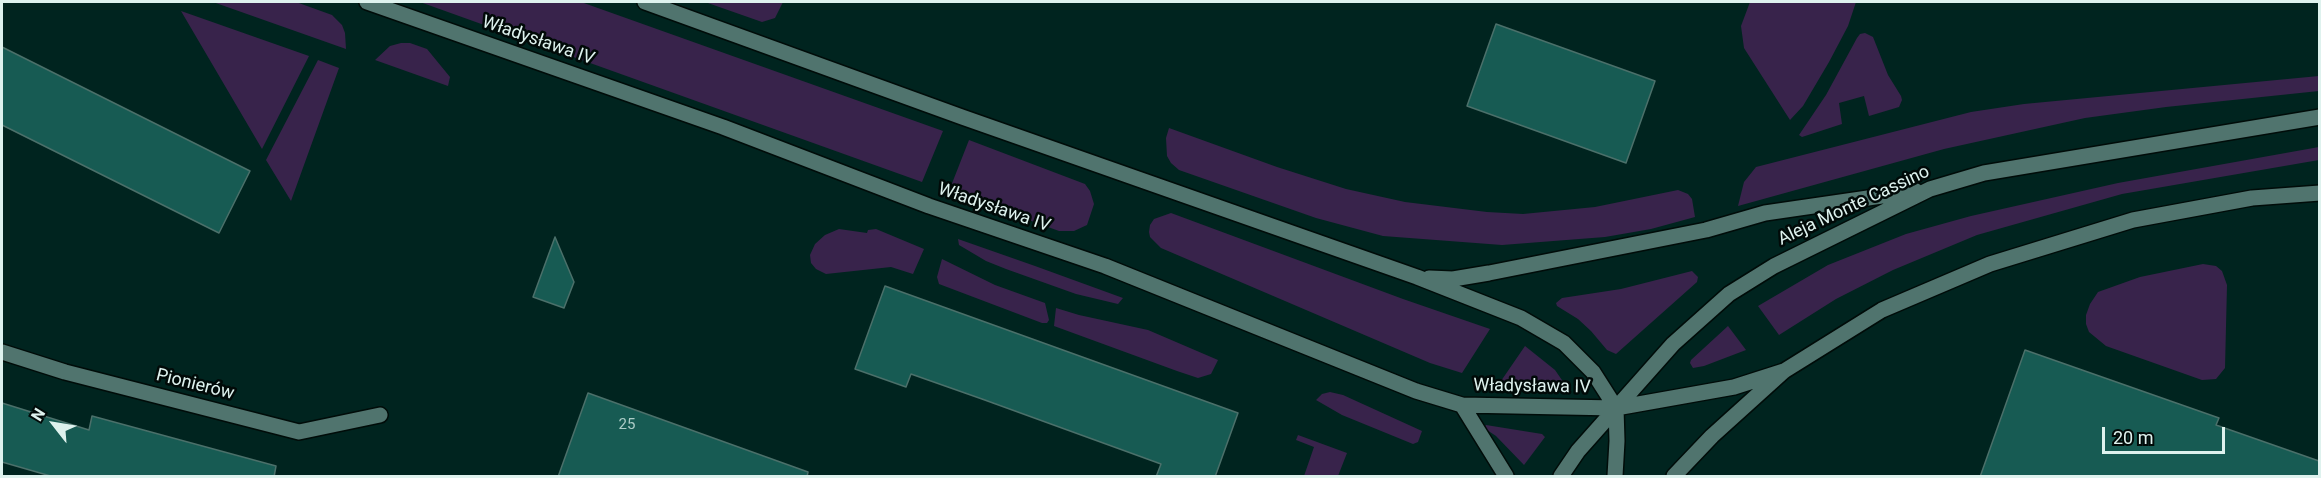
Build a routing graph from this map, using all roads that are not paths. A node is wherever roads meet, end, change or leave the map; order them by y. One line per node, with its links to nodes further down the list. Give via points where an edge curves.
1 (367, 2): 9 (street, Władysława IV, via 1105,266 1416,391)
2 (645, 2): 6 (street, Władysława IV)
3 (2319, 117): 4 (street, Aleja Monte Cassino, via 1984,172)
4 (1930, 189): 6 (street, via 1765,213 1706,230 1489,273 1453,279); 10 (street, Aleja Monte Cassino, via 1774,266 1729,294 1673,344)
5 (2319, 193): 8 (street, via 2252,198 2133,220 1990,264 1882,310)
6 (1417, 278): 10 (street, Władysława IV, via 1521,318 1564,343 1593,372)
7 (2, 352): 11 (street, Pionierów, via 299,432)
8 (1784, 371): 10 (street, Władysława IV, via 1734,387); 15 (street, via 1712,436)
9 (1462, 405): 10 (street, Władysława IV); 12 (street)
10 (1616, 408): 13 (street, Aleja Monte Cassino); 14 (street, Władysława IV)
11 (380, 415)
12 (1506, 477)
13 (1561, 477)
14 (1615, 477)
15 (1674, 477)

